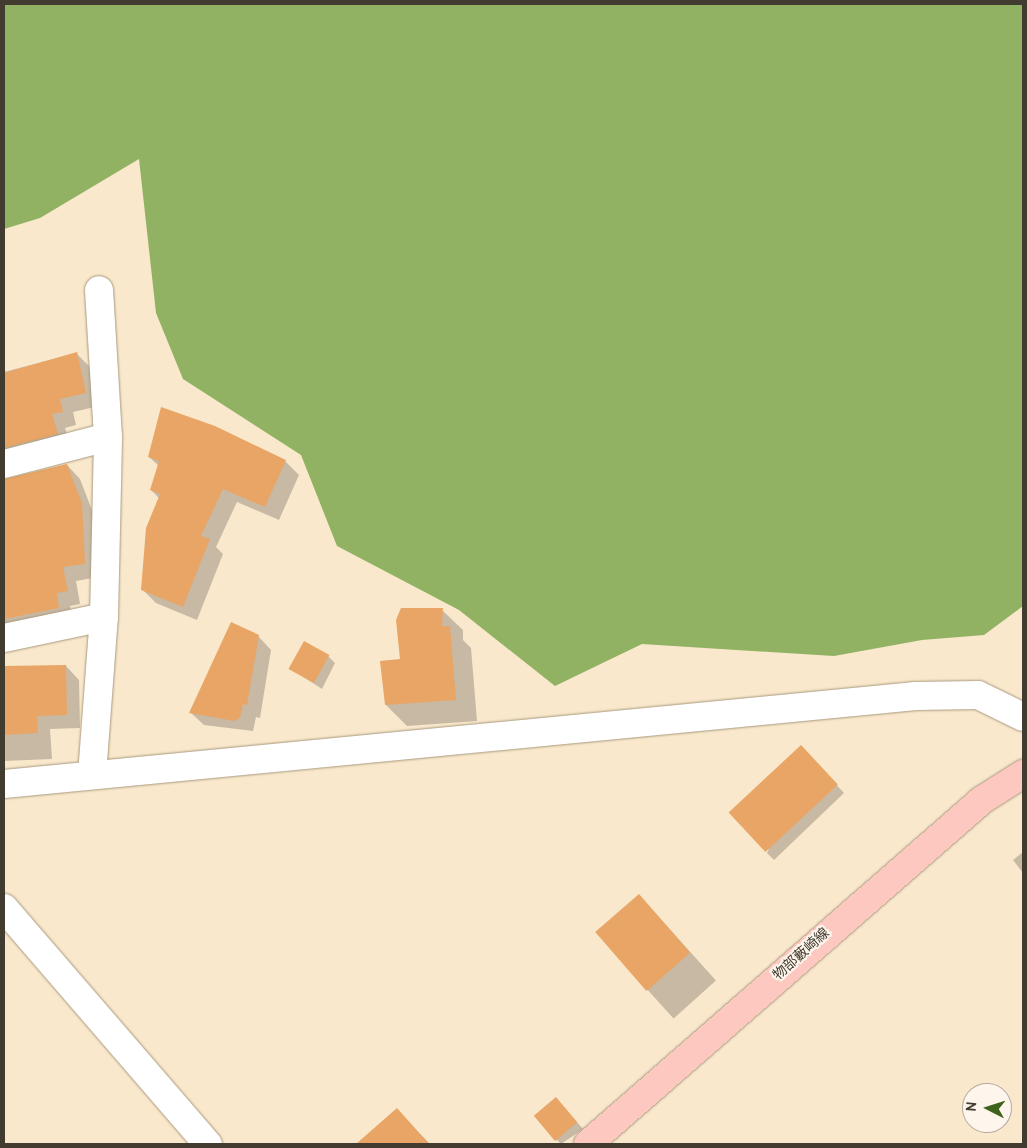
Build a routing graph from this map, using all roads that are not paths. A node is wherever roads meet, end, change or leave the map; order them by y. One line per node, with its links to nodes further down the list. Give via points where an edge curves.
1 (99, 290): 2 (street)
2 (108, 437): 3 (street); 4 (street)
3 (4, 464)
4 (104, 617): 5 (street); 8 (street)
5 (4, 638)
6 (1023, 717): 8 (street, via 978,695 916,696)
7 (1023, 774): 12 (main road, 物部藪崎線, via 982,800)
8 (92, 775): 9 (street)
9 (4, 784)
10 (4, 908): 11 (street)
11 (208, 1144)
12 (588, 1144)

